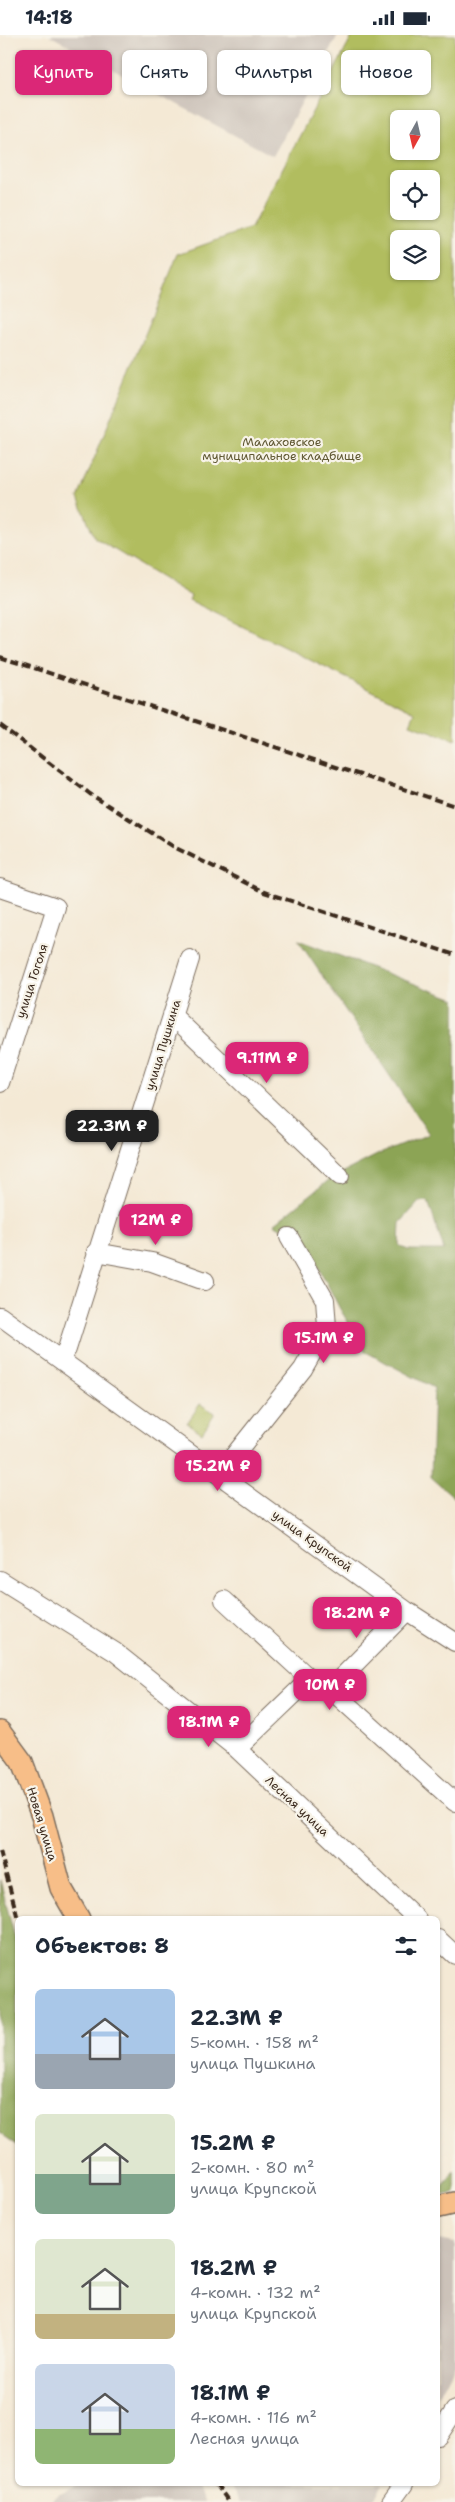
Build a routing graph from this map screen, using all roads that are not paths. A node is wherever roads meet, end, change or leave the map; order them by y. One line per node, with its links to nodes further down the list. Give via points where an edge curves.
1 (0, 888): 4 (street, улица Гоголя, via 56,907)
2 (190, 959): 3 (street, улица Пушкина)
3 (172, 1015): 5 (street); 7 (street, улица Пушкина)
4 (0, 1083)
5 (340, 1176)
6 (289, 1237): 11 (street, via 325,1300 327,1327 303,1369)
7 (96, 1252): 8 (street, via 152,1261); 10 (street, улица Пушкина, via 67,1349)
8 (205, 1281)
9 (0, 1316): 10 (street, улица Крупской)
10 (60, 1358): 11 (street, улица Крупской, via 135,1416)
11 (220, 1473): 14 (street, улица Крупской)
12 (0, 1579): 19 (street, Лесная улица, via 115,1652)
13 (224, 1600): 16 (street)
14 (407, 1611): 15 (street, улица Крупской); 17 (street)
15 (455, 1641)
16 (310, 1679): 17 (street); 19 (street)
17 (330, 1689): 20 (street)
18 (0, 1732): 21 (main road, Новая улица, via 22,1762 42,1816 61,1889)
19 (237, 1749): 22 (street, Лесная улица)
20 (455, 1802)
21 (77, 1916)
22 (414, 1916)
23 (440, 1941): 24 (street)
24 (455, 1955)
25 (455, 2203): 26 (main road)
26 (440, 2207)
27 (455, 2410): 28 (street)
28 (440, 2433)
29 (402, 2486): 30 (street)
30 (390, 2502)

